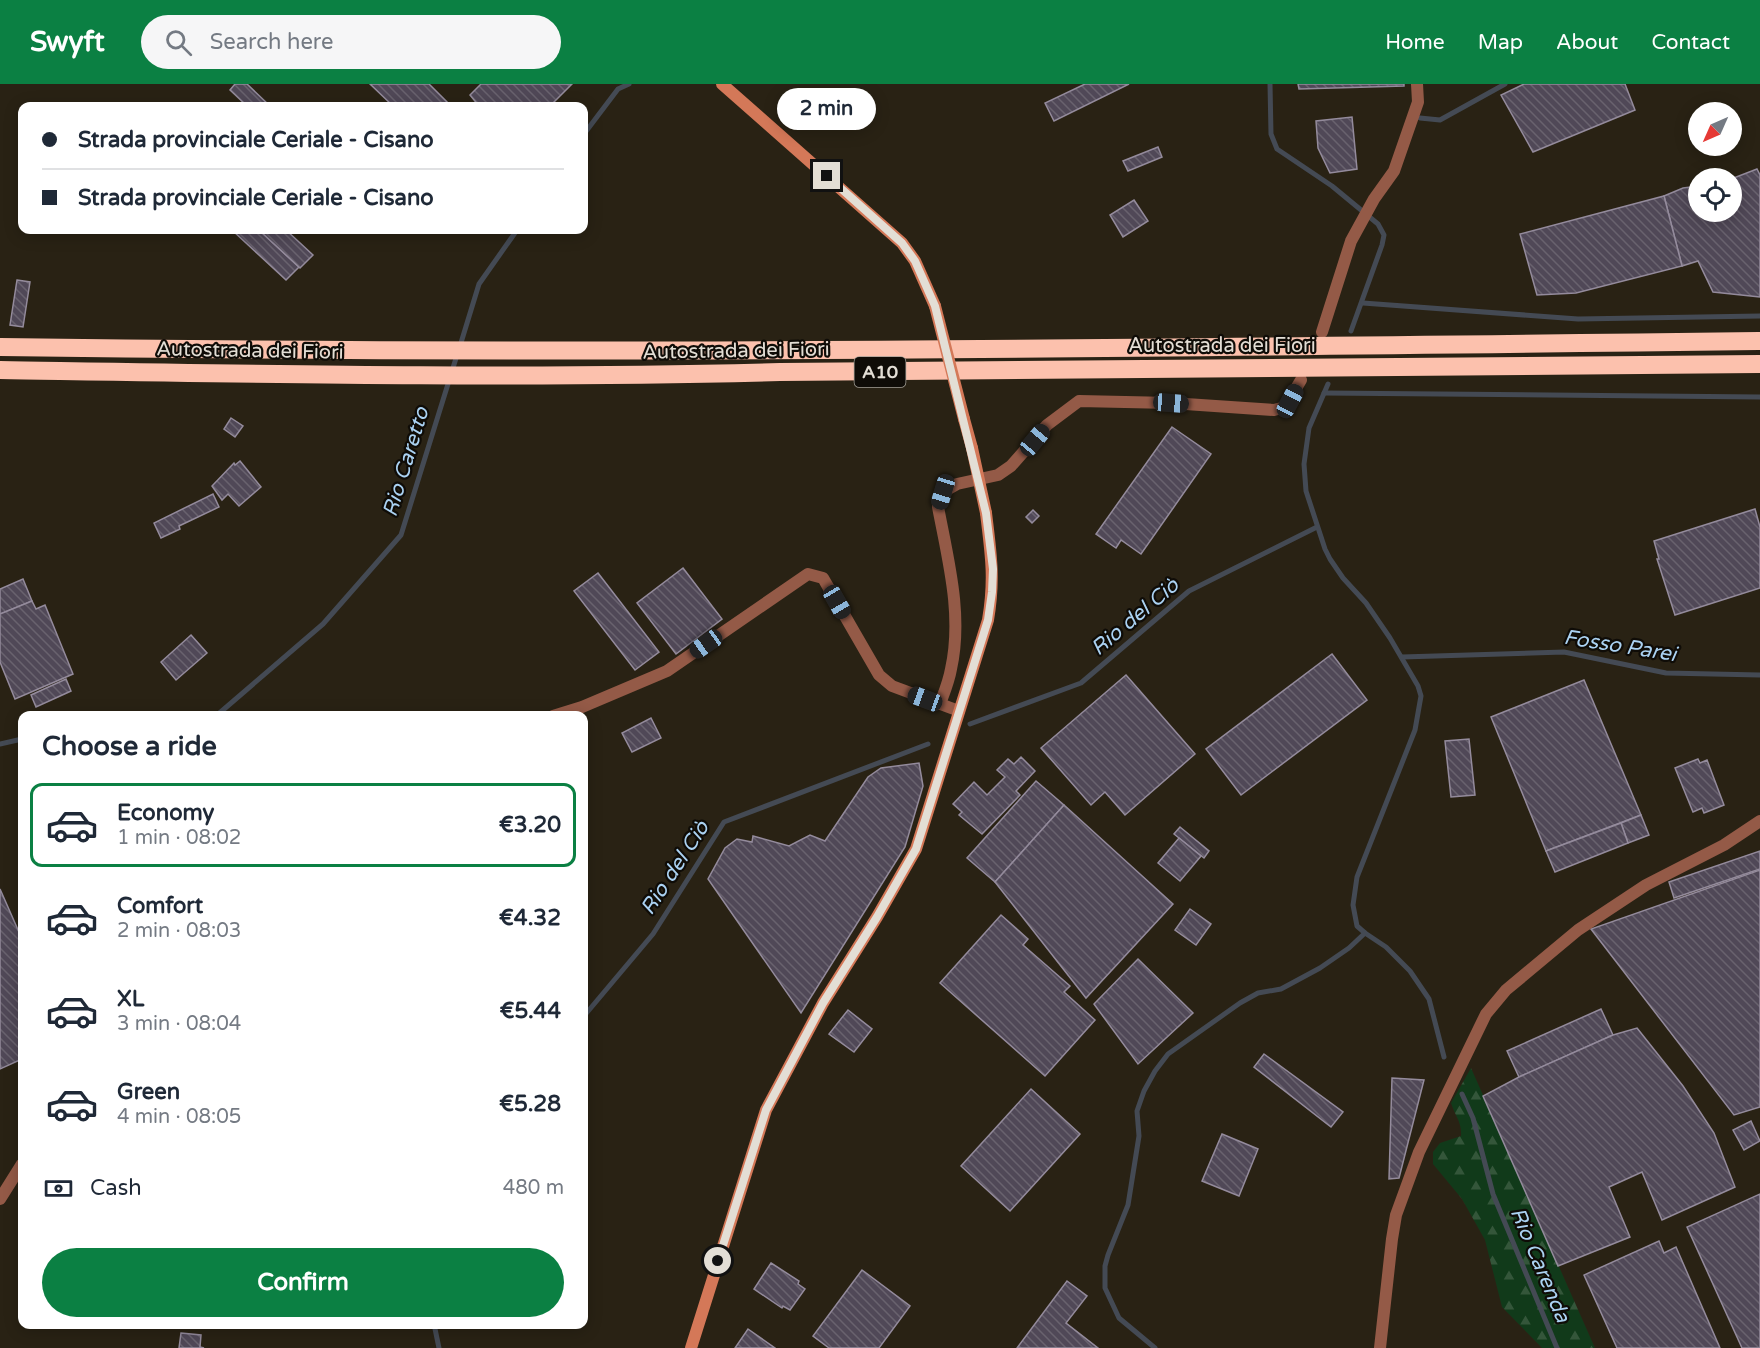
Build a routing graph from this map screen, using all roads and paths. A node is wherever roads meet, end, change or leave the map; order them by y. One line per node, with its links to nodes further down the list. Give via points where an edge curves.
1 (723, 84): 11 (main road, bridge, via 902,243 915,261 935,306 972,448 993,569 988,620)
2 (1417, 84): 3 (street, via 1418,102 1394,171 1351,241)
3 (1322, 332)
4 (1760, 341): 5 (highway, Autostrada dei Fiori / A10, via 350,351)
5 (0, 347)
6 (1760, 364): 7 (highway, Autostrada dei Fiori / A10, via 667,375)
7 (0, 370)
8 (1301, 380): 9 (street, via 1285,407 1274,410 1079,400 1047,425 1011,466 943,492 939,507 956,625 952,668)
9 (940, 704): 10 (street, via 892,687 879,675 823,578 808,574 667,671); 11 (street)
10 (569, 711)
11 (959, 711): 15 (main road, via 916,849 823,1003 766,1110)
12 (1760, 821): 16 (street, via 1724,845 1646,885 1578,930 1506,990 1486,1014 1419,1152 1396,1215)
13 (18, 1170): 14 (street)
14 (0, 1199)
15 (691, 1348)
16 (1380, 1348)

